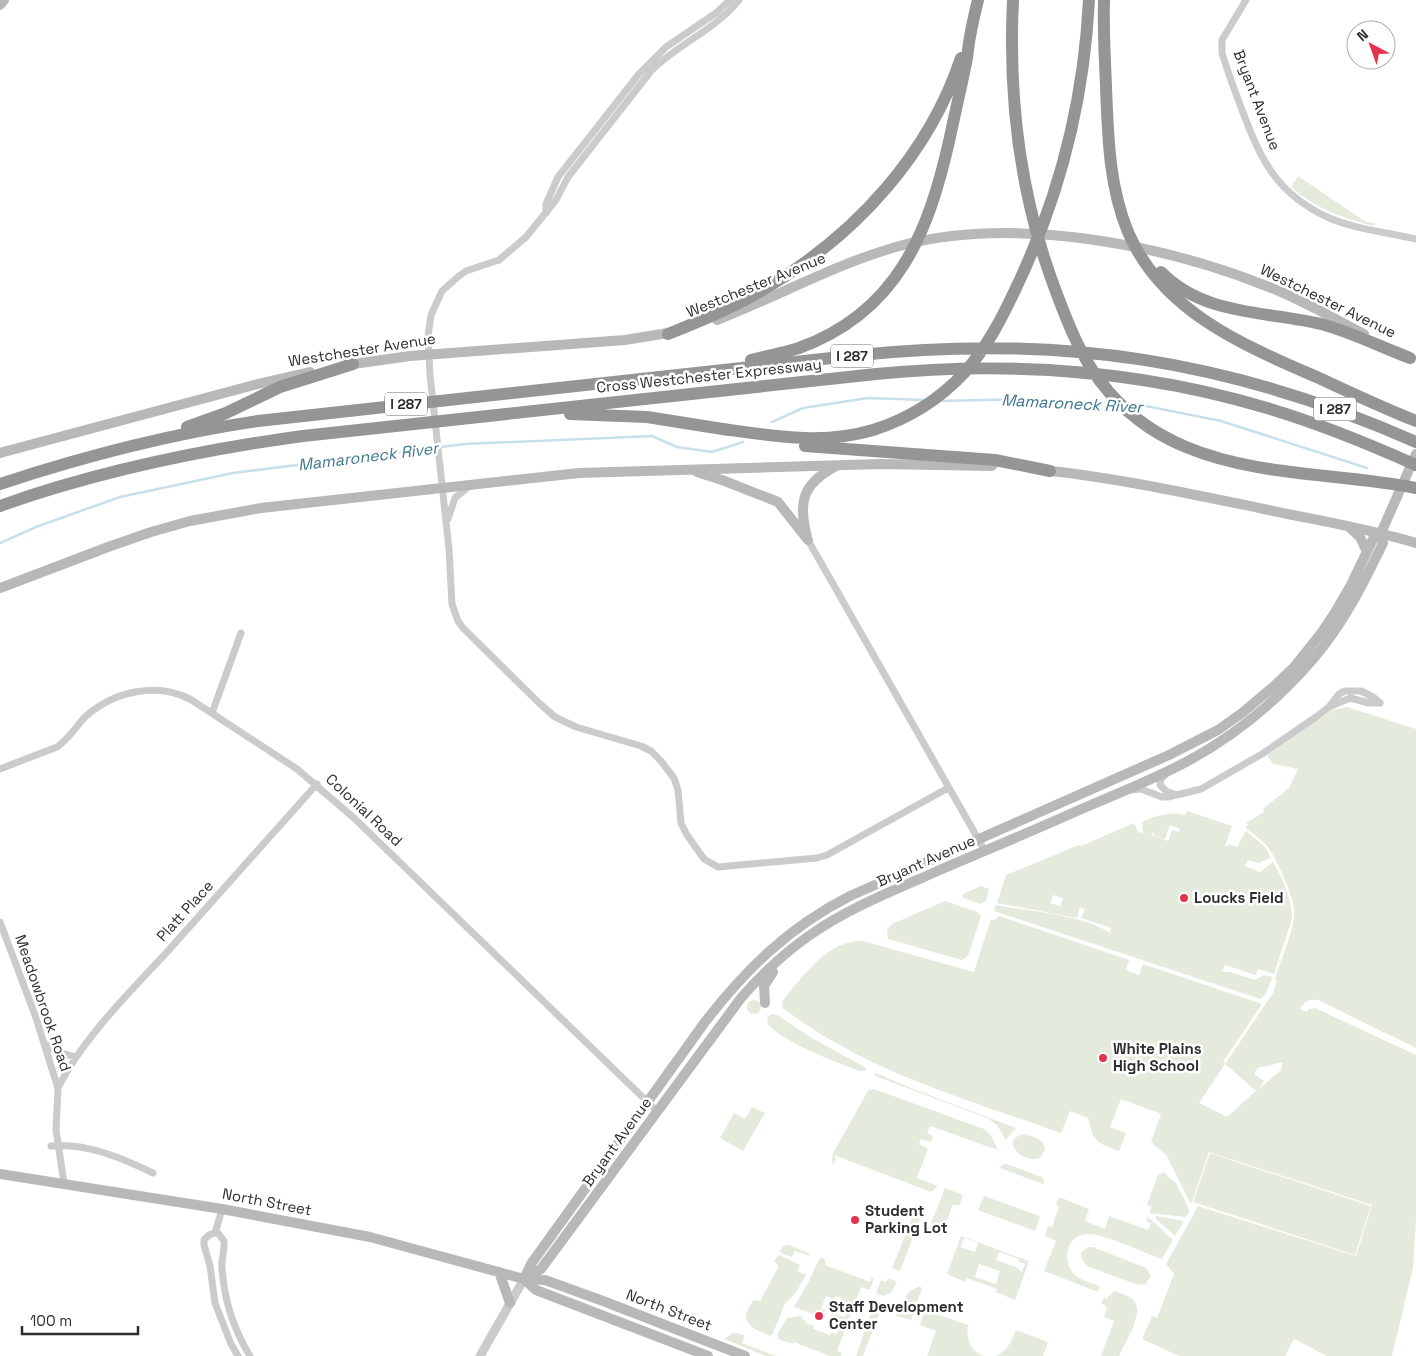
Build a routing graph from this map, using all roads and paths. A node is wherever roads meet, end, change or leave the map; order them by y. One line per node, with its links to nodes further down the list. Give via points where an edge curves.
1 (4, 0): 9 (main road)
2 (730, 0): 11 (street, via 666,47 639,74 558,177 546,204)
3 (739, 0): 11 (street, via 722,17 651,71 568,177)
4 (978, 0): 10 (highway)
5 (1013, 0): 33 (highway, via 1014,100 1024,177 1056,293 1076,340 1106,388 1141,421 1202,453 1273,469)
6 (1089, 0): 21 (highway, via 1074,118 1052,200 1019,283 981,352 964,373 920,408 897,421 860,433 816,439)
7 (1104, 0): 13 (highway, via 1109,157 1118,202)
8 (1246, 0): 12 (street, Bryant Avenue, via 1222,40 1222,53 1255,143 1270,172 1291,194 1329,218)
9 (0, 5)
10 (970, 38): 14 (highway, via 944,100 923,138 891,182 856,220 818,253 771,285); 18 (highway, via 944,162 930,211 917,244 888,287 839,328 815,340 771,356)
11 (546, 212): 15 (street, via 526,238 505,256 466,271 442,291 431,315)
12 (1416, 239)
13 (1157, 272): 16 (highway, via 1209,304 1329,327); 20 (highway, via 1169,291 1184,305 1232,338)
14 (668, 334): 15 (main road, Westchester Avenue); 16 (main road, Westchester Avenue, via 708,323 889,249 945,237 1017,234 1074,237 1117,244 1214,267 1294,298)
15 (429, 354): 17 (main road, Westchester Avenue); 32 (street)
16 (1413, 359)
17 (353, 364): 23 (highway, via 280,387 226,413); 24 (main road, Westchester Avenue, via 254,385)
18 (677, 375): 22 (highway, Cross Westchester Expressway / I 287, via 930,349 1000,347 1068,350 1154,361 1252,382 1338,410); 23 (highway, Cross Westchester Expressway / I 287, via 286,417)
19 (498, 415): 21 (highway, via 630,415); 27 (highway, Cross Westchester Expressway / I 287, via 919,370 1036,369 1142,380 1239,400 1339,432); 34 (highway, Cross Westchester Expressway / I 287, via 221,448 112,472)
20 (1416, 421)
21 (723, 428): 29 (highway, via 803,445 995,460)
22 (1416, 442)
23 (136, 445): 30 (highway, Cross Westchester Expressway / I 287)
24 (0, 453)
25 (1416, 454): 37 (main road, Bryant Avenue)
26 (838, 465): 28 (main road); 29 (main road, via 951,464); 38 (main road, via 816,479 806,494 802,512)
27 (1416, 465)
28 (681, 470): 31 (main road, via 579,473); 38 (main road, via 713,477 774,500)
29 (1050, 471): 36 (main road, via 1149,486)
30 (0, 484)
31 (471, 484): 32 (main road); 35 (street, via 454,498)
32 (442, 488): 35 (street); 41 (main road, via 261,508 190,521 108,547)
33 (1416, 488)
34 (0, 506)
35 (446, 524): 48 (street, via 452,604 463,628 555,716 576,728 641,746 661,760 678,790 681,823 709,863 718,867 827,855)
36 (1348, 526): 37 (main road); 40 (main road, via 1360,537)
37 (1381, 533): 39 (main road); 40 (main road, Bryant Avenue, via 1373,539); 45 (main road, Bryant Avenue, via 1383,543 1356,597 1315,657 1275,699 1245,723 1212,747)
38 (808, 540): 48 (street)
39 (1416, 543)
40 (1367, 552): 51 (main road, Bryant Avenue, via 1345,597 1315,641 1284,677 1242,714 1195,743)
41 (0, 588)
42 (241, 633): 44 (street)
43 (1328, 707): 43 (street, via 1350,698 1380,703 1356,690 1339,694); 50 (street, via 1229,774 1201,789)
44 (212, 713): 46 (street, Colonial Road, via 177,692 152,689 121,695 86,716 57,747); 47 (street, Colonial Road)
45 (1174, 768): 49 (main road, Bryant Avenue); 50 (street, via 1160,782 1166,791)
46 (0, 769)
47 (316, 784): 57 (street, Platt Place); 59 (street, Colonial Road)
48 (948, 788): 51 (street)
49 (1125, 790): 50 (street, via 1141,790 1162,797); 52 (main road, Bryant Avenue)
50 (1177, 795)
51 (978, 840): 52 (street); 59 (main road, Bryant Avenue, via 825,909 778,943 730,990)
52 (985, 851): 53 (main road, Bryant Avenue)
53 (857, 909): 55 (main road, via 799,950 769,976 764,986); 60 (main road, Bryant Avenue, via 811,934 759,978)
54 (0, 922): 56 (street, Meadowbrook Road)
55 (765, 1003)
56 (44, 1044): 57 (street); 58 (street, Meadowbrook Road)
57 (75, 1057): 58 (street, Platt Place)
58 (58, 1088): 61 (street, Meadowbrook Road)
59 (647, 1101): 60 (street, Colonial Road); 70 (main road, Bryant Avenue, via 530,1264)
60 (658, 1112): 70 (main road, Bryant Avenue, via 541,1269)
61 (54, 1146): 62 (street, via 87,1149 121,1158); 64 (street, Meadowbrook Road)
62 (153, 1173)
63 (0, 1174): 64 (main road, North Street)
64 (64, 1183): 65 (main road, North Street)
65 (222, 1208): 66 (street); 69 (main road, North Street, via 370,1237)
66 (215, 1233): 67 (street, via 224,1241); 68 (street, via 204,1240)
67 (221, 1265): 68 (street); 72 (street, via 228,1307)
68 (210, 1266): 73 (street, via 215,1303)
69 (499, 1272): 70 (main road, North Street); 71 (main road)
70 (524, 1279): 71 (street, Bryant Avenue); 77 (main road, North Street, via 536,1290); 78 (main road, North Street, via 545,1280)
71 (510, 1303): 76 (street, Bryant Avenue)
72 (241, 1339): 73 (street); 75 (street)
73 (231, 1344): 74 (street)
74 (238, 1356)
75 (250, 1356)
76 (480, 1356)
77 (708, 1356)
78 (745, 1356)

